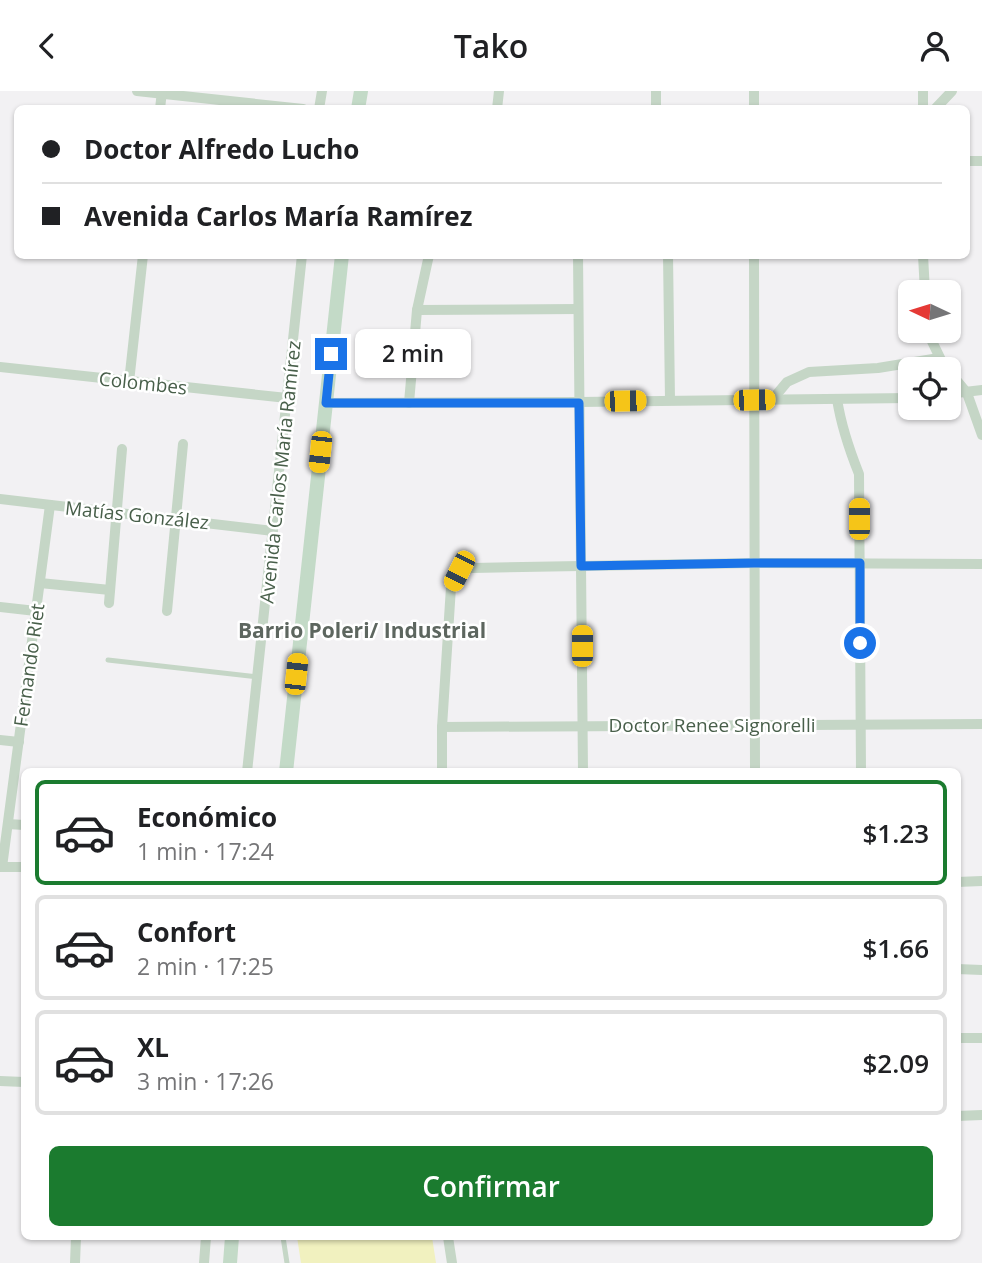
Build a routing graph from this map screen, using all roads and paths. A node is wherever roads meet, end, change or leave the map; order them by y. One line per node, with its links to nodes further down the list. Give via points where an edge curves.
1 (137, 91): 3 (street)
2 (952, 91): 5 (street)
3 (162, 92): 4 (street)
4 (270, 105)
5 (939, 105)
6 (144, 259): 19 (street)
7 (302, 259): 24 (street, Avenida Carlos María Ramírez)
8 (342, 259): 30 (street, Avenida Carlos María Ramírez)
9 (428, 259): 16 (street)
10 (578, 259): 15 (street)
11 (668, 259): 27 (street)
12 (754, 259): 28 (street)
13 (923, 259): 14 (street)
14 (924, 280)
15 (578, 309): 16 (street); 32 (street)
16 (417, 310): 31 (street)
17 (898, 365): 29 (street, via 809,372 787,381)
18 (0, 367): 19 (street, Colombes)
19 (129, 381): 24 (street, Colombes)
20 (961, 386): 23 (street)
21 (982, 390): 23 (street)
22 (961, 393): 23 (street)
23 (967, 393): 33 (street)
24 (286, 398): 40 (street, Avenida Carlos María Ramírez)
25 (898, 398): 26 (street)
26 (837, 399): 29 (street); 42 (street, via 859,474)
27 (670, 400): 28 (street); 32 (street)
28 (754, 400): 29 (street); 41 (street)
29 (772, 400)
30 (326, 403): 31 (street); 61 (street, Avenida Carlos María Ramírez)
31 (409, 403): 32 (street)
32 (579, 403): 44 (street)
33 (982, 435)
34 (183, 444): 39 (street)
35 (122, 449): 38 (street)
36 (0, 499): 37 (street, Matías González)
37 (50, 505): 38 (street, Matías González); 45 (street, Fernando Riet)
38 (117, 513): 39 (street, Matías González); 46 (street)
39 (176, 519): 40 (street, Matías González); 50 (street)
40 (274, 530): 52 (street, Avenida Carlos María Ramírez)
41 (754, 563): 42 (street); 44 (street); 53 (street)
42 (860, 563): 43 (street); 54 (street)
43 (982, 564)
44 (581, 566): 56 (street); 57 (street, via 459,571 451,587)
45 (40, 583): 46 (street); 49 (street, Fernando Riet)
46 (110, 590): 47 (street)
47 (109, 603)
48 (0, 607): 49 (street)
49 (36, 611): 59 (street, Fernando Riet)
50 (167, 611)
51 (108, 660): 52 (lane)
52 (259, 677): 60 (street, Avenida Carlos María Ramírez)
53 (755, 724): 54 (street, Doctor Renee Signorelli); 56 (street, Doctor Renee Signorelli); 64 (street)
54 (861, 724): 55 (street, Doctor Renee Signorelli); 65 (street)
55 (982, 724)
56 (582, 725): 57 (street, Doctor Renee Signorelli); 63 (street)
57 (443, 727): 62 (street)
58 (0, 740): 59 (street)
59 (19, 742): 66 (street, Fernando Riet)
60 (248, 768)
61 (286, 768)
62 (442, 768)
63 (583, 768)
64 (755, 768)
65 (861, 768)
66 (19, 781): 67 (street, Fernando Riet)
67 (8, 824): 68 (street); 69 (street, Fernando Riet)
68 (21, 825)
69 (1, 867): 70 (street)
70 (21, 867)
71 (982, 881): 72 (street)
72 (961, 882)
73 (961, 969): 74 (street)
74 (982, 969)
75 (961, 1038): 76 (street)
76 (982, 1038)
77 (0, 1081): 78 (street)
78 (21, 1082)
79 (982, 1115): 80 (street)
80 (961, 1117)
81 (76, 1240): 86 (street)
82 (206, 1240): 87 (street)
83 (232, 1240): 88 (street)
84 (283, 1240): 89 (lane)
85 (448, 1240): 90 (street)
86 (75, 1263)
87 (204, 1263)
88 (230, 1263)
89 (287, 1263)
90 (452, 1263)

